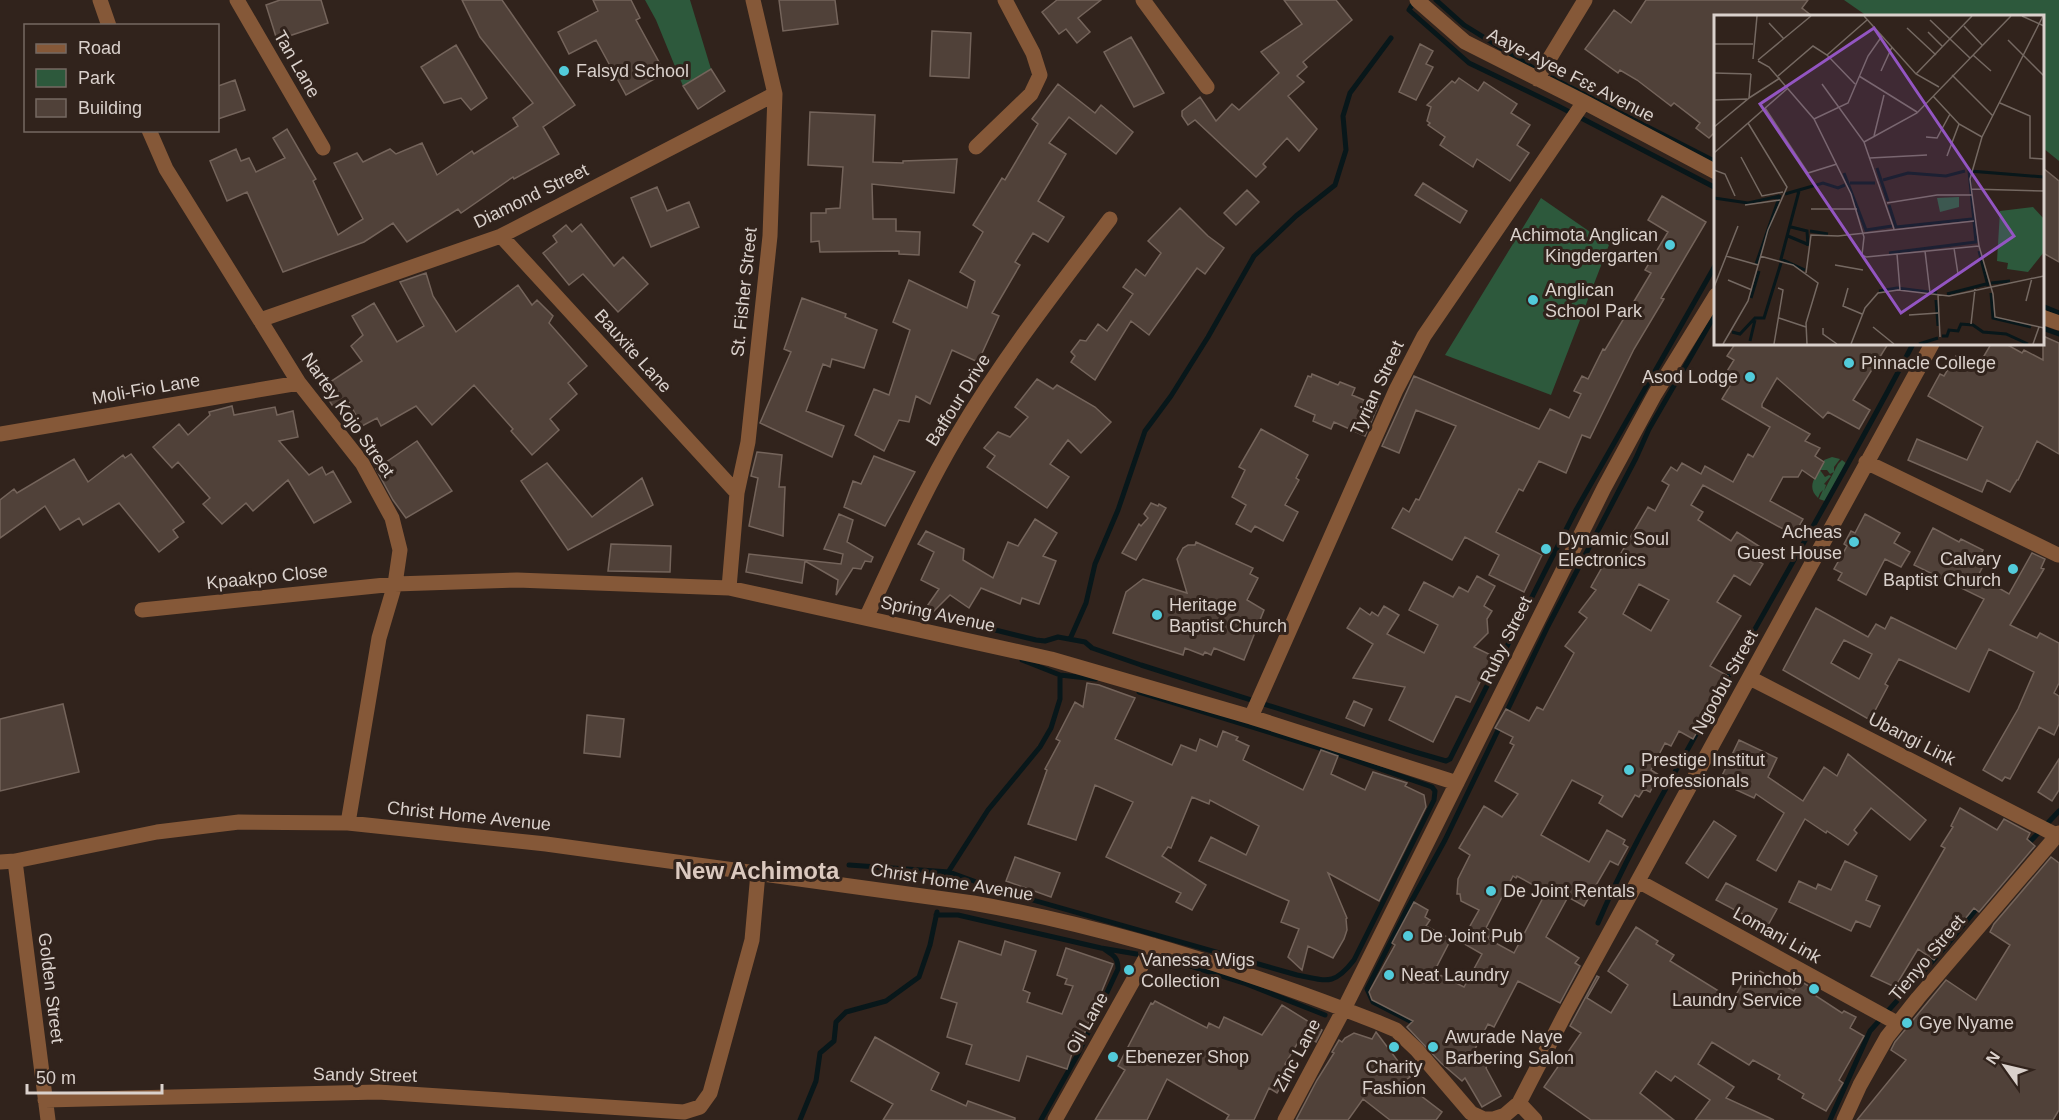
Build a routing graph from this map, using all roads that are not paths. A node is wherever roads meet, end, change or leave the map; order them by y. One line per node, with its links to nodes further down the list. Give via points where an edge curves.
1 (100, 0): 8 (street)
2 (237, 0): 15 (street, Tan Lane)
3 (753, 0): 11 (street, St. Fisher Street)
4 (1005, 0): 14 (street, via 1034,53 1040,75 1031,94)
5 (1143, 0): 10 (street)
6 (1417, 0): 9 (street, Aaye-Ayee Fɛɛ Avenue, via 1465,42)
7 (1585, 0): 9 (street)
8 (108, 24)
9 (1537, 79): 12 (street, Aaye-Ayee Fɛɛ Avenue)
10 (1207, 87)
11 (776, 94): 18 (street, Diamond Street); 27 (street, St. Fisher Street, via 770,237 748,442)
12 (1584, 102): 16 (street, Aaye-Ayee Fɛɛ Avenue); 34 (street, Tyrian Street, via 1424,336)
13 (150, 132): 21 (street, Nartey Kojo Street, via 166,168)
14 (976, 147)
15 (323, 148)
16 (1714, 171)
17 (1110, 219): 32 (street, Baffour Drive, via 1027,327 958,434 903,537)
18 (501, 236): 21 (street, Diamond Street); 27 (street, Bauxite Lane)
19 (1714, 298): 35 (street, Ruby Street, via 1655,394 1604,488)
20 (2044, 316): 22 (street)
21 (260, 320): 24 (street, Nartey Kojo Street)
22 (2059, 322)
23 (1931, 345): 26 (street, Ngoobu Street)
24 (299, 383): 25 (street, Moli-Fio Lane); 29 (street, Nartey Kojo Street, via 362,463 392,518 400,550)
25 (0, 434)
26 (1866, 462): 28 (street); 33 (street, Ngoobu Street)
27 (737, 493): 30 (street, St. Fisher Street)
28 (2058, 555)
29 (395, 584): 30 (street, Spring Avenue, via 517,580); 31 (street, Kpaakpo Close); 36 (street, Nartey Kojo Street, via 379,638)
30 (729, 588): 32 (street, Spring Avenue)
31 (142, 609)
32 (866, 618): 34 (street, Spring Avenue, via 1051,659)
33 (1750, 678): 37 (street, Ubangi Link); 40 (street, Ngoobu Street)
34 (1251, 717): 35 (street, Spring Avenue)
35 (1457, 783): 42 (street, Ruby Street)
36 (348, 823): 38 (street, Christ Home Avenue, via 239,822 157,832); 39 (street, Christ Home Avenue, via 546,844)
37 (2058, 834): 43 (street, Tienyo Street)
38 (8, 862): 44 (street, Golden Street)
39 (758, 873): 41 (street, Christ Home Avenue, via 1012,909); 44 (street, Sandy Street, via 752,940 710,1093 700,1107 684,1112 378,1092)
40 (1638, 880): 43 (street, Lomani Link); 45 (street, Ngoobu Street)
41 (1153, 945): 42 (street, Christ Home Avenue); 47 (street, Oil Lane)
42 (1344, 1009): 45 (street, Christ Home Avenue, via 1396,1030 1471,1113 1493,1119); 48 (street, Zinc Lane)
43 (1898, 1023): 50 (street, Tienyo Street, via 1870,1067)
44 (45, 1101): 46 (street, Golden Street)
45 (1519, 1103): 49 (street)
46 (48, 1120)
47 (1055, 1120)
48 (1285, 1120)
49 (1535, 1120)
50 (1844, 1120)

